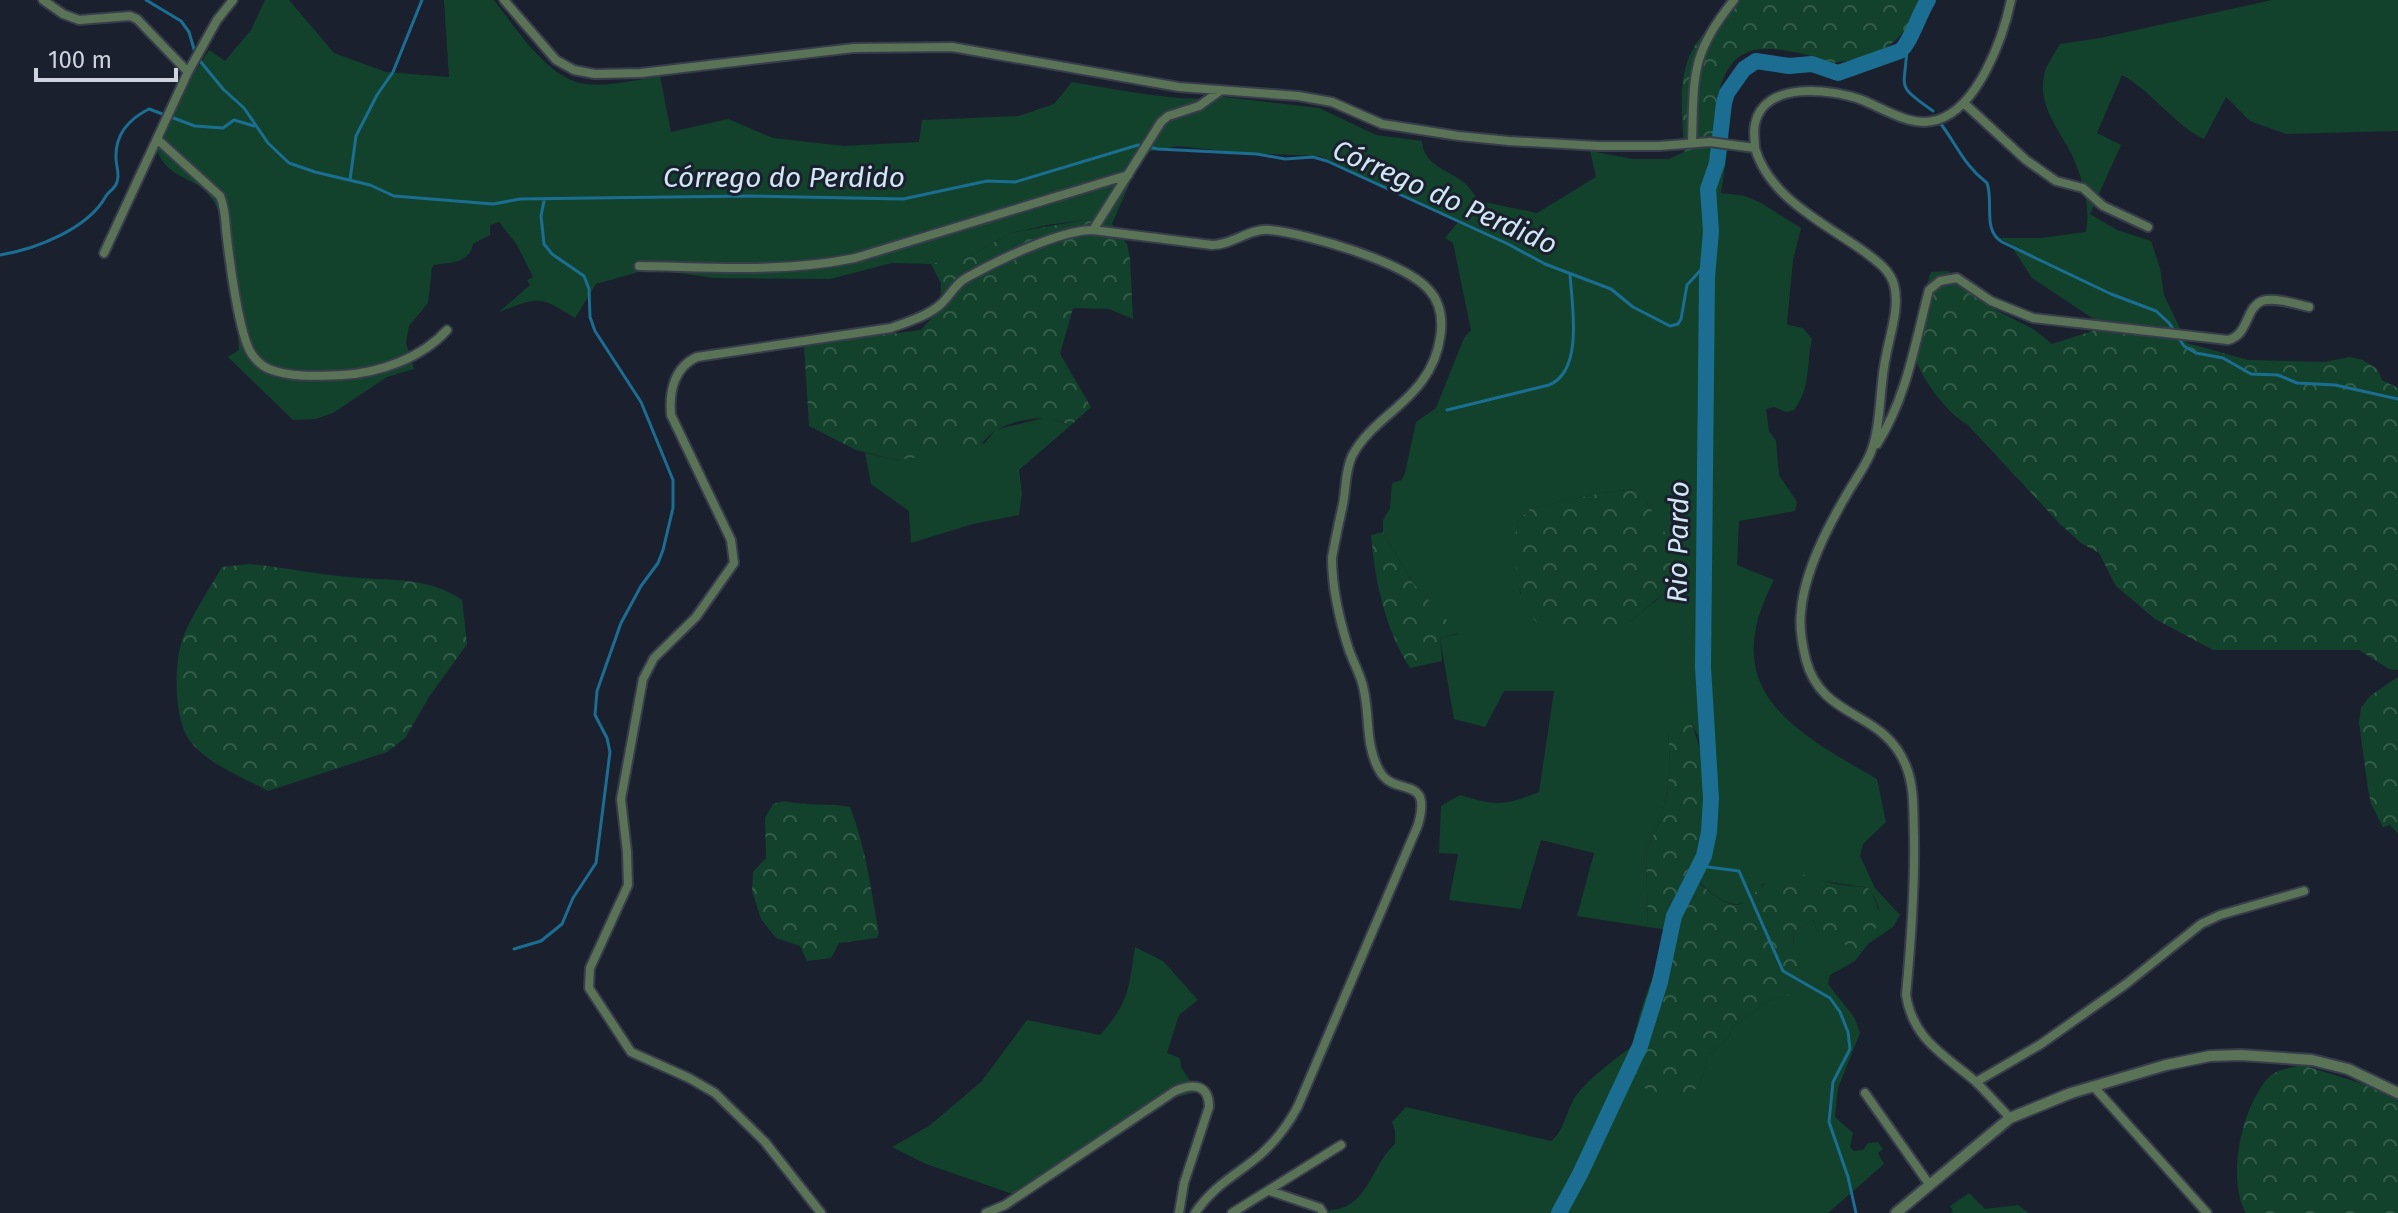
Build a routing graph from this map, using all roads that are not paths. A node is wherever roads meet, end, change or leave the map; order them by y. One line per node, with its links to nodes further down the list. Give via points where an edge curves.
1 (43, 0): 6 (street, via 79,20 137,19)
2 (233, 0): 6 (street)
3 (504, 0): 7 (street, via 556,60 595,74 854,48 952,47)
4 (1734, 0): 10 (street, via 1700,51)
5 (2011, 0): 8 (street, via 1980,82)
6 (188, 72): 9 (street)
7 (1220, 91): 10 (street, via 1332,102 1382,124 1496,140); 12 (street, via 1161,122)
8 (1965, 104): 11 (street, via 1938,120 1914,122 1859,99 1792,92 1777,96 1760,113); 13 (street, via 2056,181 2083,188 2103,206)
9 (157, 139): 15 (street); 18 (street, via 220,196 248,347 269,369 309,376 372,370 415,356)
10 (1692, 143): 11 (street)
11 (1755, 148): 19 (street, via 1766,176 1780,192 1892,278 1896,306)
12 (1129, 175): 14 (street); 16 (street, via 828,264)
13 (2148, 227)
14 (1093, 230): 29 (street, via 1061,235 964,279 941,305 905,323 697,357 680,369 673,385 671,415 731,540 734,563 696,617 654,658 643,679 621,799 628,885 590,968 589,988 631,1052 715,1093 765,1142); 32 (street, via 1212,245 1271,230 1327,242 1419,280 1431,291 1441,319 1437,353 1424,378 1362,439 1350,460 1332,558 1345,638 1364,689 1369,743 1381,775 1420,795 1418,825 1298,1106 1276,1140 1216,1186)
15 (104, 253)
16 (639, 266)
17 (2309, 307): 19 (street, via 2262,302 2239,336 2228,340 2033,318 1991,301 1957,278 1940,281 1929,290 1896,410)
18 (447, 330)
19 (1870, 455): 21 (street, via 1831,522 1806,584 1801,641 1810,676 1822,693 1895,742 1907,767 1913,794 1915,893 1908,1011 1915,1027 1942,1056)
20 (2304, 891): 21 (street, via 2201,924 2126,984)
21 (1976, 1082): 25 (street)
22 (2094, 1087): 24 (street, via 2166,1065 2241,1055 2312,1060 2348,1069); 25 (street); 36 (street)
23 (1865, 1093): 27 (street)
24 (2398, 1093)
25 (2010, 1118): 27 (street)
26 (1341, 1145): 28 (street)
27 (1929, 1184): 35 (street)
28 (1270, 1191): 33 (street); 34 (street)
29 (821, 1213)
30 (986, 1213): 31 (street, via 1175,1091 1196,1085 1205,1089 1209,1107)
31 (1179, 1213)
32 (1195, 1213)
33 (1232, 1213)
34 (1323, 1213)
35 (1896, 1213)
36 (2207, 1213)

